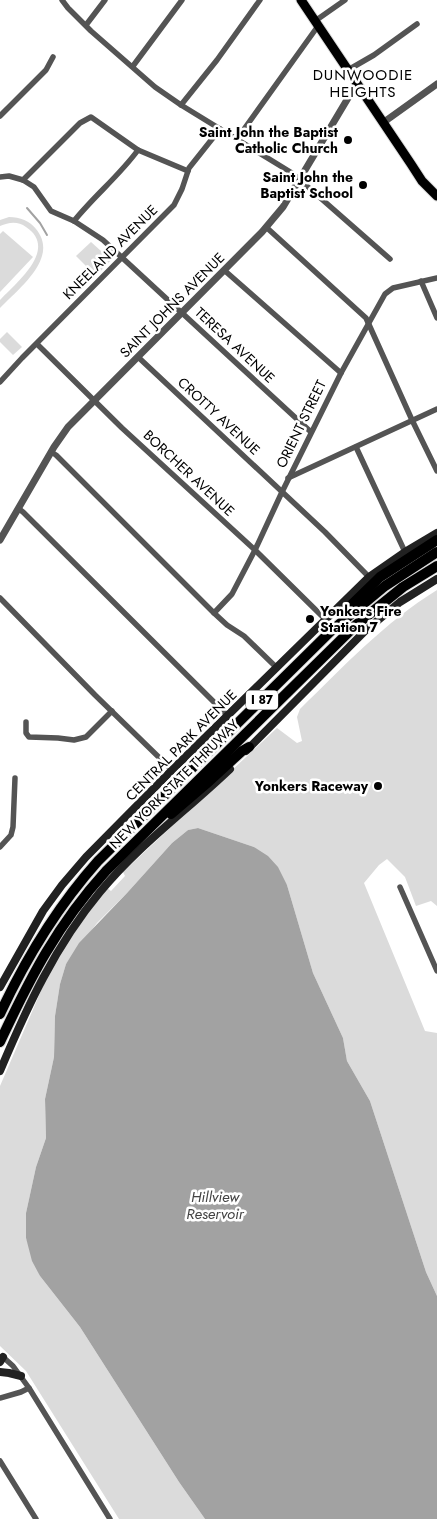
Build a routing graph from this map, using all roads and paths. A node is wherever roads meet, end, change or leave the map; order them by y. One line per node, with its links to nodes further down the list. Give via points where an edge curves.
1 (62, 0): 9 (street)
2 (105, 0): 9 (street)
3 (182, 0): 11 (street)
4 (260, 0): 15 (street)
5 (301, 0): 7 (main road)
6 (345, 0): 7 (street)
7 (316, 23): 12 (main road); 19 (street)
8 (417, 24): 12 (street)
9 (86, 25): 11 (street)
10 (54, 57): 16 (street, via 46,70)
11 (133, 66): 15 (street, via 155,87)
12 (348, 70): 13 (main road)
13 (357, 83): 17 (main road); 23 (street, SAINT JOHNS AVENUE)
14 (437, 84): 17 (street)
15 (181, 104): 18 (street)
16 (0, 116)
17 (384, 122): 25 (main road, via 422,181)
18 (220, 129): 19 (street); 21 (street, KNEELAND AVENUE)
19 (237, 140): 23 (street)
20 (138, 150): 21 (street); 24 (street, via 91,117 80,123); 26 (street)
21 (188, 171): 28 (street, KNEELAND AVENUE, via 174,205)
22 (0, 177): 24 (street)
23 (300, 179): 27 (street, SAINT JOHNS AVENUE); 29 (street)
24 (23, 180): 26 (street, TERESA AVENUE, via 34,187 51,211)
25 (437, 196)
26 (74, 221): 28 (street, TERESA AVENUE)
27 (266, 227): 30 (street, SAINT JOHNS AVENUE); 35 (street)
28 (123, 258): 33 (street, TERESA AVENUE); 36 (street, KNEELAND AVENUE)
29 (390, 259)
30 (224, 270): 33 (street, SAINT JOHNS AVENUE); 38 (street)
31 (437, 278): 32 (street, ORIENT STREET)
32 (421, 281): 34 (street); 35 (street, ORIENT STREET, via 393,288 385,294)
33 (182, 312): 37 (street, SAINT JOHNS AVENUE); 43 (street, TERESA AVENUE)
34 (437, 318)
35 (370, 323): 38 (street, ORIENT STREET); 42 (street)
36 (37, 344): 39 (street, KNEELAND AVENUE); 40 (street, BORCHER AVENUE)
37 (138, 357): 40 (street, SAINT JOHNS AVENUE); 48 (street, CROTTY AVENUE)
38 (341, 373): 43 (street, ORIENT STREET)
39 (0, 382)
40 (95, 400): 45 (street, SAINT JOHNS AVENUE, via 68,426); 53 (street, BORCHER AVENUE)
41 (437, 409): 42 (street)
42 (412, 420): 44 (street); 46 (street)
43 (311, 432): 47 (street, ORIENT STREET)
44 (356, 447): 47 (street); 54 (street)
45 (51, 452): 49 (street, SAINT JOHNS AVENUE); 60 (street)
46 (437, 471)
47 (288, 478): 48 (street, ORIENT STREET)
48 (282, 492): 53 (street, ORIENT STREET); 57 (street, CROTTY AVENUE)
49 (18, 509): 51 (street, SAINT JOHNS AVENUE); 65 (street)
50 (437, 534): 54 (main road, CENTRAL PARK AVENUE)
51 (0, 540)
52 (437, 540): 62 (highway, via 372,584 341,614)
53 (256, 550): 60 (street, ORIENT STREET, via 232,594); 61 (street, BORCHER AVENUE)
54 (405, 552): 57 (main road, CENTRAL PARK AVENUE)
55 (437, 552): 62 (highway, NEW YORK STATE THRUWAY / I 87, via 385,586)
56 (437, 566): 70 (highway, NEW YORK STATE THRUWAY / I 87, via 398,591 356,625)
57 (369, 578): 61 (main road, CENTRAL PARK AVENUE)
58 (437, 579): 67 (main road, via 400,602 365,631)
59 (0, 598): 64 (street)
60 (214, 613): 63 (street)
61 (326, 620): 63 (main road, CENTRAL PARK AVENUE)
62 (331, 631): 75 (highway, NEW YORK STATE THRUWAY / I 87, via 85,876 38,941)
63 (276, 667): 65 (main road, CENTRAL PARK AVENUE)
64 (112, 712): 66 (street, via 86,737 74,740 29,737); 68 (street)
65 (228, 716): 68 (main road, CENTRAL PARK AVENUE)
66 (26, 722)
67 (249, 747): 70 (highway, via 172,813); 77 (main road, via 217,782 127,863 94,900 59,948 39,984)
68 (172, 770): 74 (main road, CENTRAL PARK AVENUE, via 62,885 43,911)
69 (15, 778): 71 (street, via 13,827 11,835)
70 (156, 820): 76 (highway, NEW YORK STATE THRUWAY / I 87, via 99,878 62,926 33,973)
71 (0, 847)
72 (400, 887): 73 (street)
73 (437, 971)
74 (0, 987)
75 (0, 1014)
76 (0, 1042)
77 (0, 1071)
78 (1, 1358): 80 (street)
79 (0, 1372): 80 (main road)
80 (21, 1376): 81 (street)
81 (29, 1388): 82 (street); 85 (street)
82 (0, 1398)
83 (0, 1461): 84 (street)
84 (36, 1519)
85 (110, 1519)

